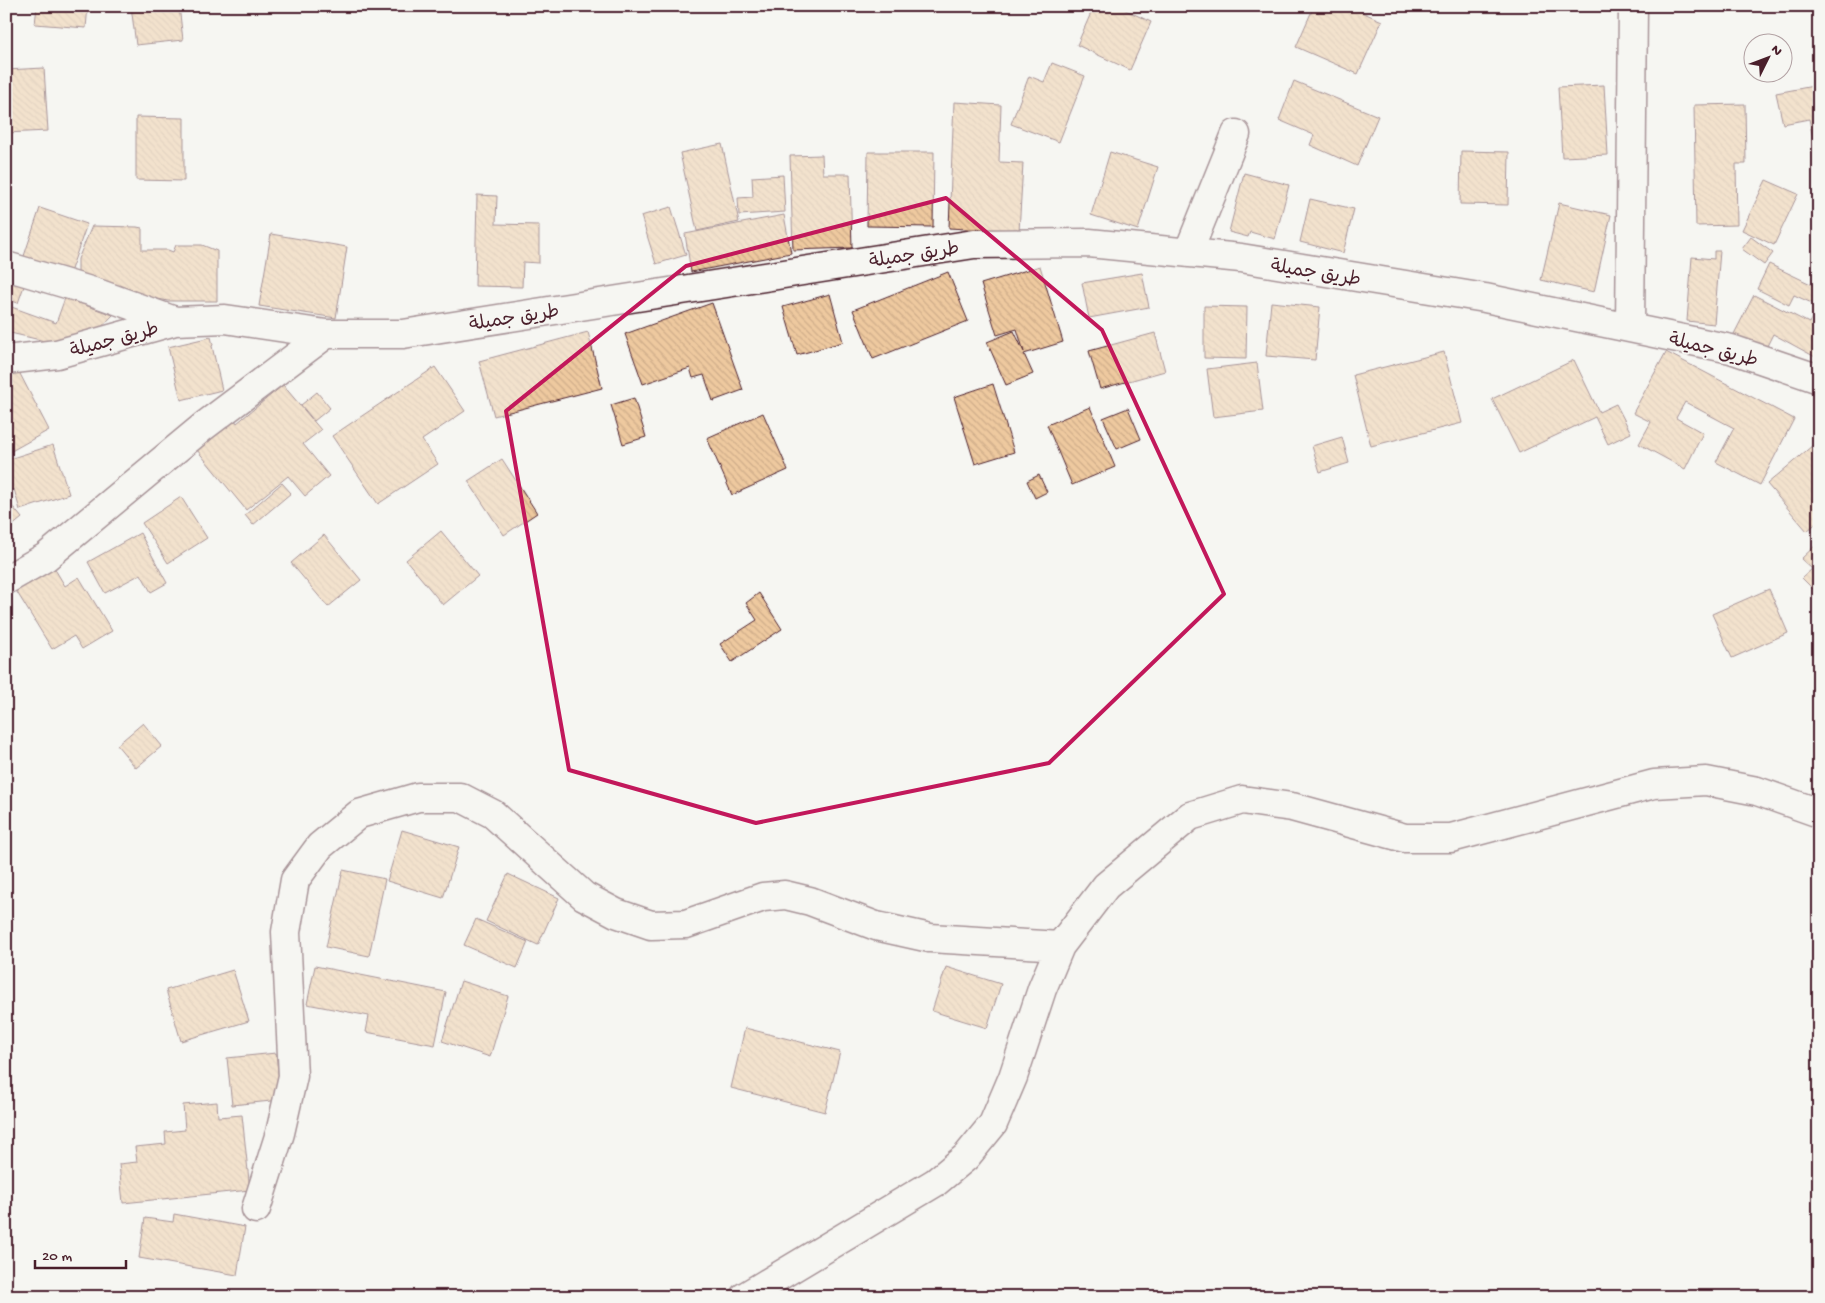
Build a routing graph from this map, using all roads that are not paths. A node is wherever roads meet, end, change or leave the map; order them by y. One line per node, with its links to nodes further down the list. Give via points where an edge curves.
1 (1633, 6): 6 (street)
2 (1236, 134): 3 (street)
3 (1188, 253): 6 (street, طريق جميلة, via 1241,258 1485,298); 7 (street, طريق جميلة, via 1090,243 974,244 403,334)
4 (6, 266): 5 (street)
5 (175, 321): 7 (street, طريق جميلة, via 225,319); 8 (street, طريق جميلة, via 57,354)
6 (1630, 328): 9 (street, طريق جميلة, via 1731,349)
7 (326, 334): 10 (street, via 204,426 46,558)
8 (6, 360)
9 (1819, 379)
10 (6, 580)
11 (1819, 813): 12 (street, via 1757,790 1706,781 1654,784 1451,838 1405,838 1292,807 1242,800 1190,816 1106,886)
12 (1060, 946): 13 (street, via 930,938 876,926 785,895 763,897 686,924 651,925 616,914 584,896 493,814 460,797 418,797 359,814 320,846 295,880 286,932 294,1076); 14 (street, via 993,1124 966,1157 936,1182)
13 (256, 1209)
14 (744, 1297)

